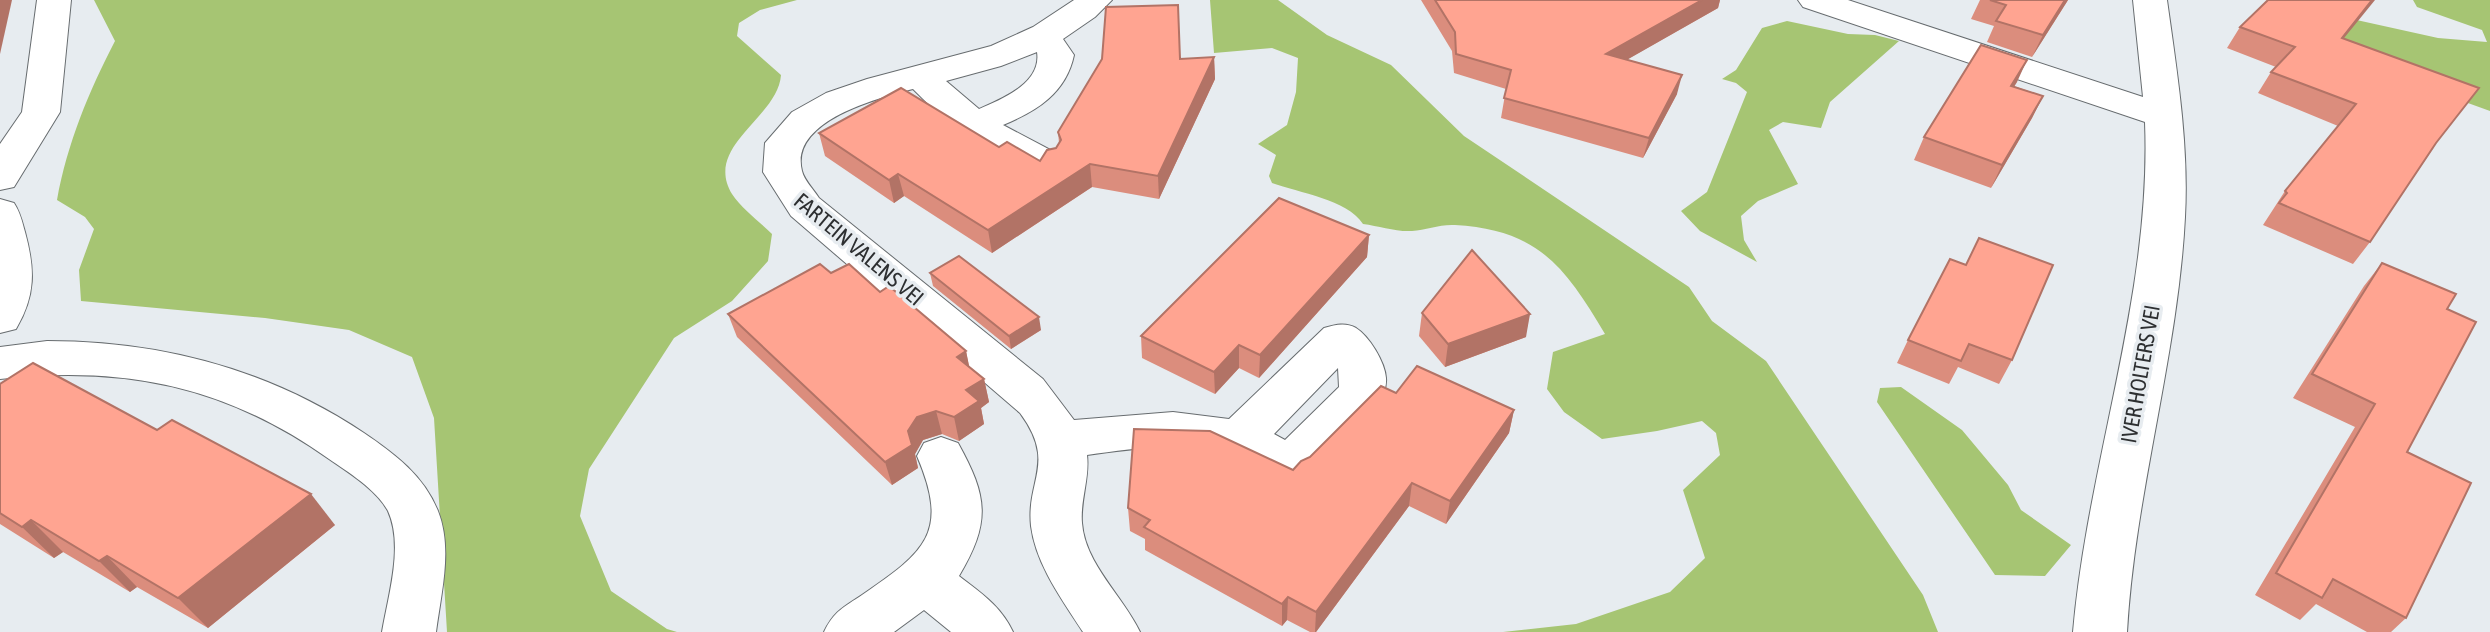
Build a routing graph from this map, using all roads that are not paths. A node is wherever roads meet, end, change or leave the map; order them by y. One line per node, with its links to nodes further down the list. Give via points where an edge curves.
1 (54, 0): 10 (street, via 41,112)
2 (1095, 0): 5 (street, FARTEIN VALENS VEI)
3 (1815, 0): 7 (street)
4 (2150, 0): 7 (street, IVER HOLTERS VEI)
5 (1043, 35): 6 (street, FARTEIN VALENS VEI, via 989,59); 8 (street, via 1056,55 1043,87)
6 (921, 76): 8 (street); 14 (street, FARTEIN VALENS VEI, via 849,96 809,116 783,150 786,183 805,207 1027,391 1049,414)
7 (2163, 116): 22 (street, IVER HOLTERS VEI, via 2162,249 2109,545)
8 (975, 124): 9 (street)
9 (1042, 161)
10 (0, 178)
11 (0, 212): 12 (street, via 14,260 11,292)
12 (0, 318)
13 (0, 363): 18 (street, via 107,358 167,367 266,400 345,444 388,477 412,510 418,551)
14 (1060, 440): 15 (street, via 1152,431); 21 (street, FARTEIN VALENS VEI, via 1061,545)
15 (1238, 440)
16 (941, 456): 17 (street, via 955,479 960,508 956,539)
17 (924, 580): 19 (street); 20 (street)
18 (409, 632)
19 (851, 632)
20 (986, 632)
21 (1113, 632)
22 (2100, 632)

